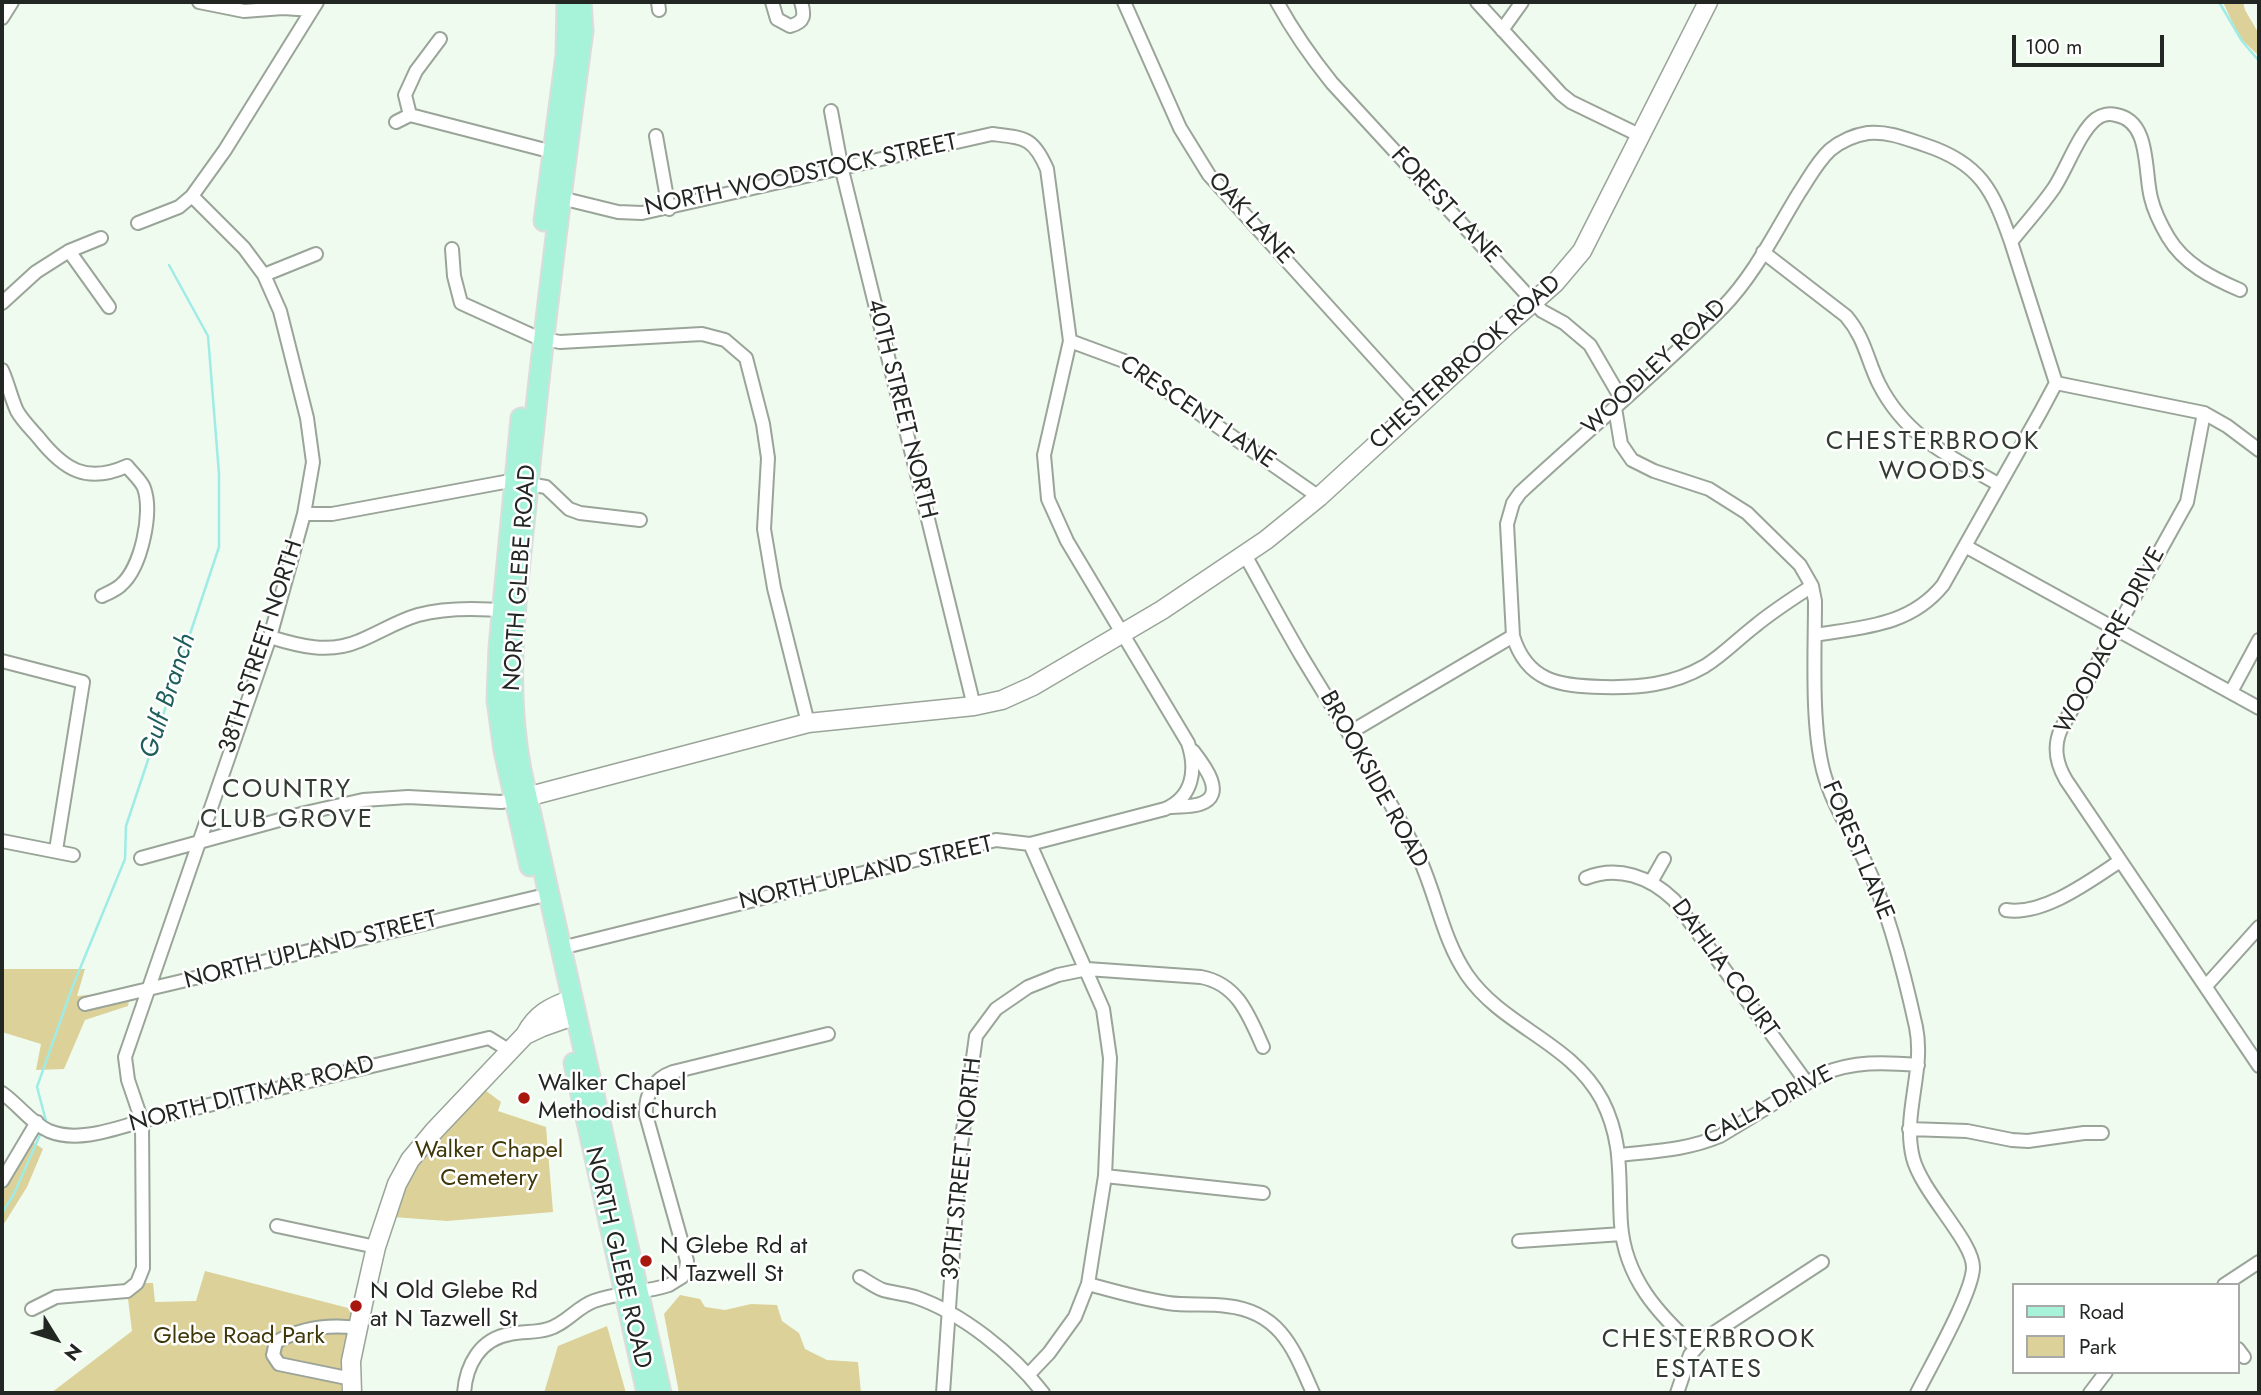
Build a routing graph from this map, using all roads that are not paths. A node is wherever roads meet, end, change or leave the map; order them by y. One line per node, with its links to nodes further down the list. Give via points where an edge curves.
1 (12, 2): 13 (street)
2 (199, 2): 12 (street, via 244,11)
3 (567, 2): 21 (main road, NORTH GLEBE ROAD, via 566,55)
4 (581, 2): 24 (main road, NORTH GLEBE ROAD, via 583,31)
5 (772, 2): 6 (street, via 777,19 790,26 803,19)
6 (801, 2)
7 (1124, 2): 43 (street, OAK LANE, via 1180,128 1209,175)
8 (1277, 2): 36 (street, FOREST LANE, via 1325,75)
9 (1477, 2): 14 (street)
10 (1522, 2): 14 (street)
11 (1708, 2): 19 (street, CHESTERBROOK ROAD)
12 (315, 6): 23 (street)
13 (2, 18)
14 (1502, 30): 19 (street, via 1571,102)
15 (440, 38): 17 (street, via 405,95)
16 (831, 111): 22 (street, 40TH STREET NORTH)
17 (410, 115): 18 (street); 21 (street)
18 (397, 121)
19 (1639, 135): 36 (street, CHESTERBROOK ROAD, via 1581,251)
20 (656, 136): 25 (street)
21 (553, 152): 38 (main road, NORTH GLEBE ROAD)
22 (842, 170): 25 (street, NORTH WOODSTOCK STREET); 39 (street, NORTH WOODSTOCK STREET, via 992,134 1026,138 1039,149 1047,169); 64 (street, 40TH STREET NORTH)
23 (192, 196): 26 (street, via 179,207); 33 (street, 38TH STREET NORTH, via 225,227)
24 (561, 198): 25 (street, NORTH WOODSTOCK STREET, via 618,212); 38 (main road, NORTH GLEBE ROAD)
25 (669, 209)
26 (138, 223)
27 (102, 237): 30 (street)
28 (2011, 243): 31 (street, WOODLEY ROAD, via 1992,193 1961,160 1878,133 1841,142 1822,159); 34 (street, via 2054,187 2094,120 2116,115 2126,118 2139,132 2152,202 2173,245 2207,275); 41 (street, WOODLEY ROAD)
29 (452, 249): 38 (street, via 461,303)
30 (69, 251): 35 (street, via 36,272); 37 (street)
31 (1763, 252): 42 (street, WOODLEY ROAD, via 1723,307); 47 (street, via 1856,327 1886,397 1912,430)
32 (316, 254): 33 (street)
33 (264, 275): 49 (street, 38TH STREET NORTH, via 280,311 307,418 313,463)
34 (2240, 290)
35 (2, 303)
36 (1535, 303): 42 (street, FOREST LANE, via 1590,345); 43 (street, CHESTERBROOK ROAD)
37 (109, 307)
38 (536, 337): 46 (main road, NORTH GLEBE ROAD); 66 (street, via 560,342 702,334 725,341 746,358 768,458 764,530)
39 (1070, 341): 48 (street, CRESCENT LANE, via 1124,361); 57 (street, via 1044,455 1048,499)
40 (2, 370): 54 (street, via 18,412 69,469 96,476 127,466 144,487 145,527 138,559 122,585)
41 (2056, 383): 44 (street); 47 (street)
42 (1619, 404): 53 (street, FOREST LANE, via 1621,444 1632,460 1730,500 1800,565); 59 (street, WOODLEY ROAD, via 1513,503 1507,524)
43 (1419, 407): 48 (street, CHESTERBROOK ROAD)
44 (2204, 413): 45 (street); 56 (street, WOODACRE DRIVE, via 2187,502)
45 (2259, 450)
46 (522, 482): 49 (street, via 495,482 332,514); 50 (street, via 546,487 569,509 580,513); 55 (main road, NORTH GLEBE ROAD)
47 (1998, 484): 51 (street)
48 (1319, 497): 52 (street, CHESTERBROOK ROAD)
49 (304, 514): 60 (street, 38TH STREET NORTH)
50 (640, 520)
51 (1965, 545): 56 (street); 58 (street, via 1943,585 1921,607 1893,621)
52 (1245, 555): 57 (street, CHESTERBROOK ROAD); 67 (street, BROOKSIDE ROAD)
53 (1812, 586): 58 (street, FOREST LANE); 59 (street, via 1706,665 1649,686 1555,683 1532,669)
54 (102, 596)
55 (509, 611): 60 (street, via 454,608 418,615 332,648); 69 (main road, NORTH GLEBE ROAD)
56 (2116, 629): 63 (street); 78 (street, WOODACRE DRIVE, via 2061,729 2056,748 2062,774)
57 (1120, 633): 64 (street, CHESTERBROOK ROAD, via 1033,685 1002,700); 68 (street)
58 (1815, 635): 93 (street, FOREST LANE, via 1823,769 1889,925 1917,1032)
59 (1513, 636): 67 (street)
60 (270, 638): 72 (street, 38TH STREET NORTH)
61 (2259, 640): 63 (street)
62 (2, 661): 74 (street, via 83,682)
63 (2231, 692): 65 (street)
64 (974, 706): 66 (street, CHESTERBROOK ROAD)
65 (2259, 708)
66 (808, 723): 69 (street, CHESTERBROOK ROAD)
67 (1349, 733): 101 (street, BROOKSIDE ROAD, via 1415,849 1458,961 1497,1007 1577,1066 1601,1100)
68 (1188, 743): 70 (street, via 1194,762 1191,783); 70 (street, NORTH UPLAND STREET, via 1211,777 1212,793 1198,805)
69 (521, 798): 72 (street, via 501,802 363,800); 81 (main road, NORTH GLEBE ROAD); 84 (main road, NORTH GLEBE ROAD)
70 (1170, 807): 73 (street, NORTH UPLAND STREET)
71 (2, 841): 74 (street)
72 (197, 842): 76 (street); 87 (street, 38TH STREET NORTH)
73 (1030, 844): 84 (street, NORTH UPLAND STREET, via 996,840); 85 (street)
74 (56, 850): 75 (street)
75 (73, 855)
76 (141, 858)
77 (1664, 859): 80 (street)
78 (2120, 861): 82 (street, via 2036,908); 86 (street, WOODACRE DRIVE)
79 (1586, 878): 80 (street, DAHLIA COURT, via 1618,872)
80 (1651, 882): 95 (street, DAHLIA COURT, via 1674,900)
81 (537, 897): 87 (street, NORTH UPLAND STREET); 89 (main road, NORTH GLEBE ROAD)
82 (2006, 911)
83 (2259, 927): 86 (street)
84 (561, 948): 89 (main road, NORTH GLEBE ROAD)
85 (1087, 969): 91 (street, 39TH STREET NORTH, via 1218,982 1245,1008); 102 (street, via 1103,1009 1110,1058); 116 (street, 39TH STREET NORTH, via 1028,987 996,1009 976,1036 960,1152)
86 (2206, 986): 94 (street, WOODACRE DRIVE)
87 (148, 990): 88 (street, NORTH UPLAND STREET); 97 (street, 38TH STREET NORTH, via 125,1056)
88 (85, 1004)
89 (568, 1009): 92 (street, via 539,1014); 114 (main road, NORTH GLEBE ROAD)
90 (828, 1034): 114 (street, via 667,1073 650,1089 645,1102 647,1121 687,1265 679,1281)
91 (1263, 1047)
92 (510, 1051): 97 (street, NORTH DITTMAR ROAD, via 489,1038); 108 (street, via 410,1160)
93 (1918, 1065): 95 (street, CALLA DRIVE, via 1853,1064); 99 (street, FOREST LANE)
94 (2259, 1066)
95 (1807, 1083): 101 (street, CALLA DRIVE, via 1704,1143)
96 (2, 1093): 98 (street, NORTH DITTMAR ROAD)
97 (142, 1121): 98 (street, NORTH DITTMAR ROAD, via 72,1136 50,1131); 115 (street, 38TH STREET NORTH, via 143,1268 137,1283 127,1291 56,1297)
98 (37, 1122): 103 (street)
99 (1909, 1129): 100 (street, via 1967,1130 2028,1141); 129 (street, FOREST LANE, via 1917,1171 1968,1249 1973,1268 1963,1300)
100 (2102, 1133)
101 (1620, 1155): 106 (street, BROOKSIDE ROAD)
102 (1105, 1176): 104 (street); 113 (street)
103 (2, 1181)
104 (1263, 1193)
105 (277, 1226): 108 (street)
106 (1622, 1234): 107 (street); 118 (street, BROOKSIDE ROAD, via 1642,1290)
107 (1520, 1241)
108 (376, 1247): 117 (street)
109 (1822, 1262): 118 (street)
110 (2259, 1262): 112 (street)
111 (860, 1277): 116 (street)
112 (2227, 1283)
113 (1088, 1284): 119 (street, via 1075,1317); 127 (street, via 1168,1303 1227,1306 1256,1314 1288,1340)
114 (632, 1293): 122 (street, via 596,1300 551,1328 492,1340 469,1367); 123 (main road, NORTH GLEBE ROAD); 124 (main road, NORTH GLEBE ROAD)
115 (32, 1309)
116 (949, 1314): 119 (street, via 986,1337); 125 (street, 39TH STREET NORTH)
117 (358, 1328): 121 (street, via 351,1361); 121 (street, via 299,1331 276,1342 273,1355 279,1364)
118 (1696, 1348): 128 (street, via 1685,1365)
119 (1029, 1374): 126 (street)
120 (2104, 1374): 130 (street)
121 (352, 1386)
122 (464, 1393)
123 (647, 1393)
124 (661, 1393)
125 (943, 1393)
126 (1043, 1393)
127 (1313, 1393)
128 (1677, 1393)
129 (1917, 1393)
130 (2090, 1393)

